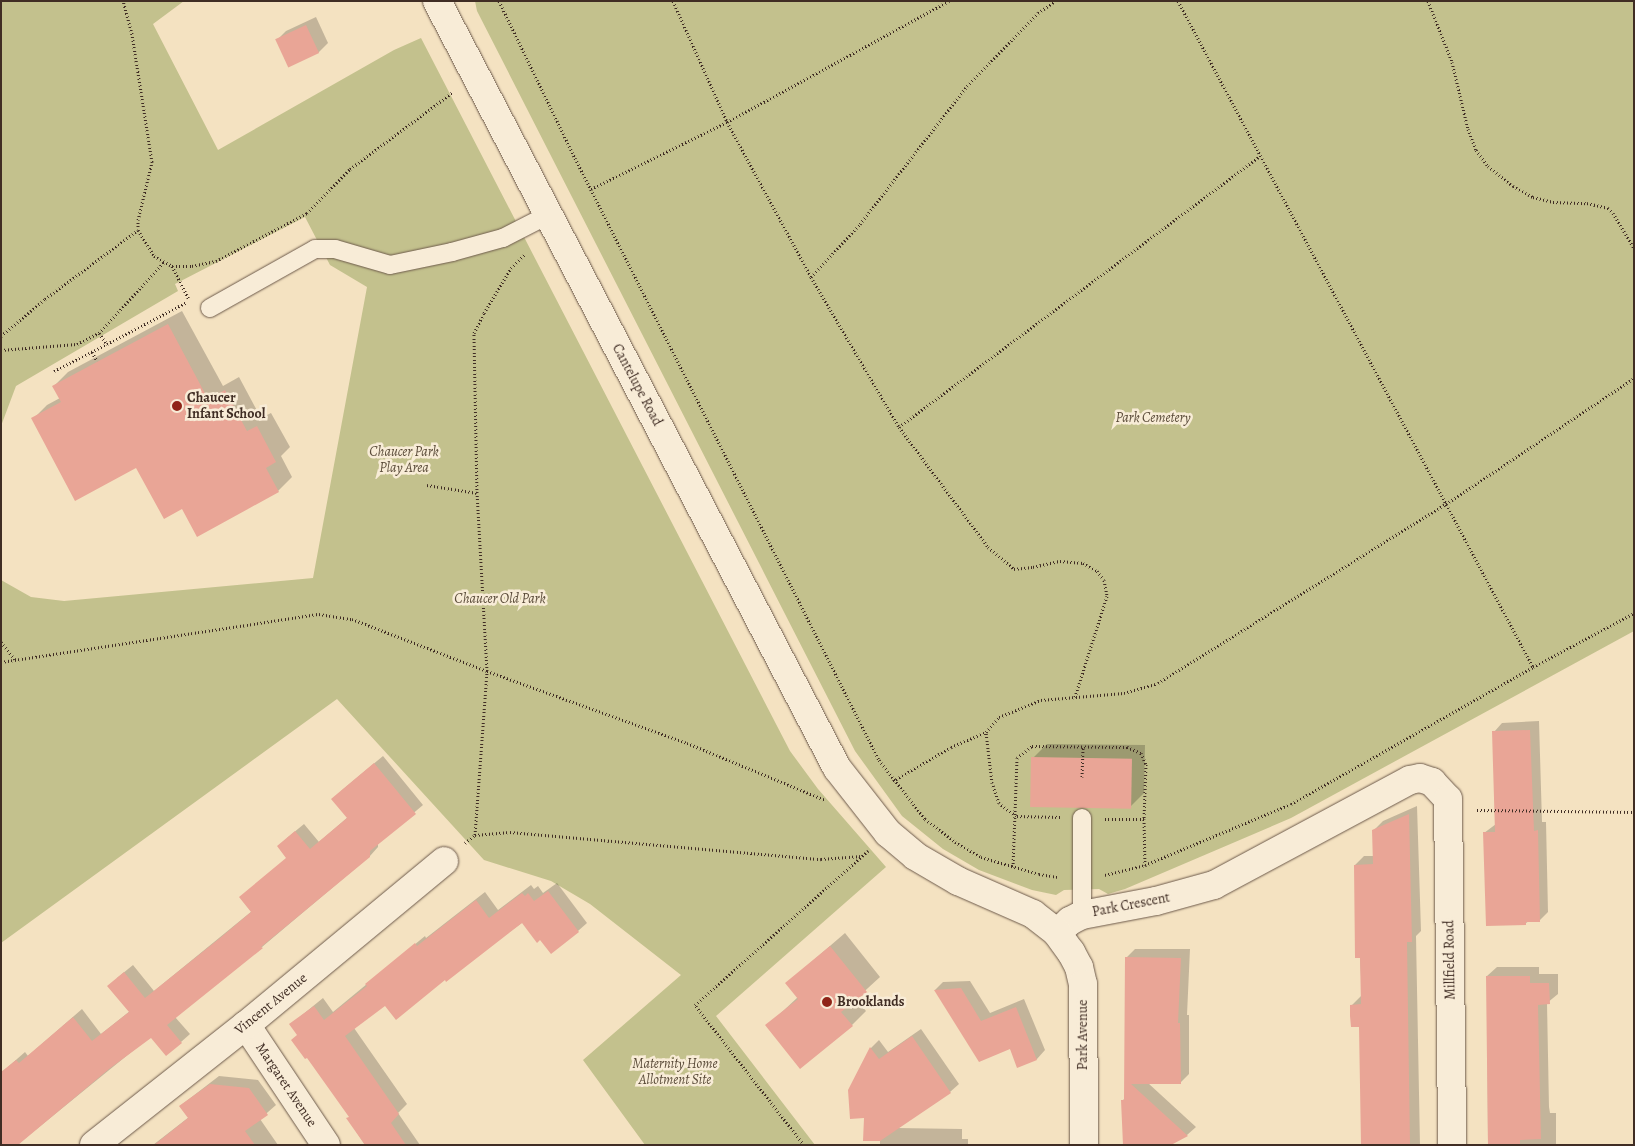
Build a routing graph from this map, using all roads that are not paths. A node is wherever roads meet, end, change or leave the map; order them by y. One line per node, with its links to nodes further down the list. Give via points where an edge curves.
1 (437, 1): 2 (street, Cantelupe Road)
2 (551, 221): 3 (lane, via 452,252 390,265 335,250 315,249); 8 (street, Cantelupe Road, via 837,768 853,791 888,833 916,856 958,881 1033,914)
3 (210, 308)
4 (1432, 782): 7 (street, Park Crescent, via 1420,778 1410,780 1214,885 1156,901); 13 (street, Millfield Road, via 1448,799 1449,811)
5 (1082, 818): 7 (lane)
6 (444, 861): 9 (street, Vincent Avenue)
7 (1082, 915): 8 (street, Park Crescent)
8 (1057, 933): 12 (street, Park Avenue, via 1079,967 1083,984)
9 (246, 1025): 10 (street, Vincent Avenue); 11 (street, Margaret Avenue)
10 (94, 1145)
11 (326, 1145)
12 (1084, 1145)
13 (1452, 1145)

